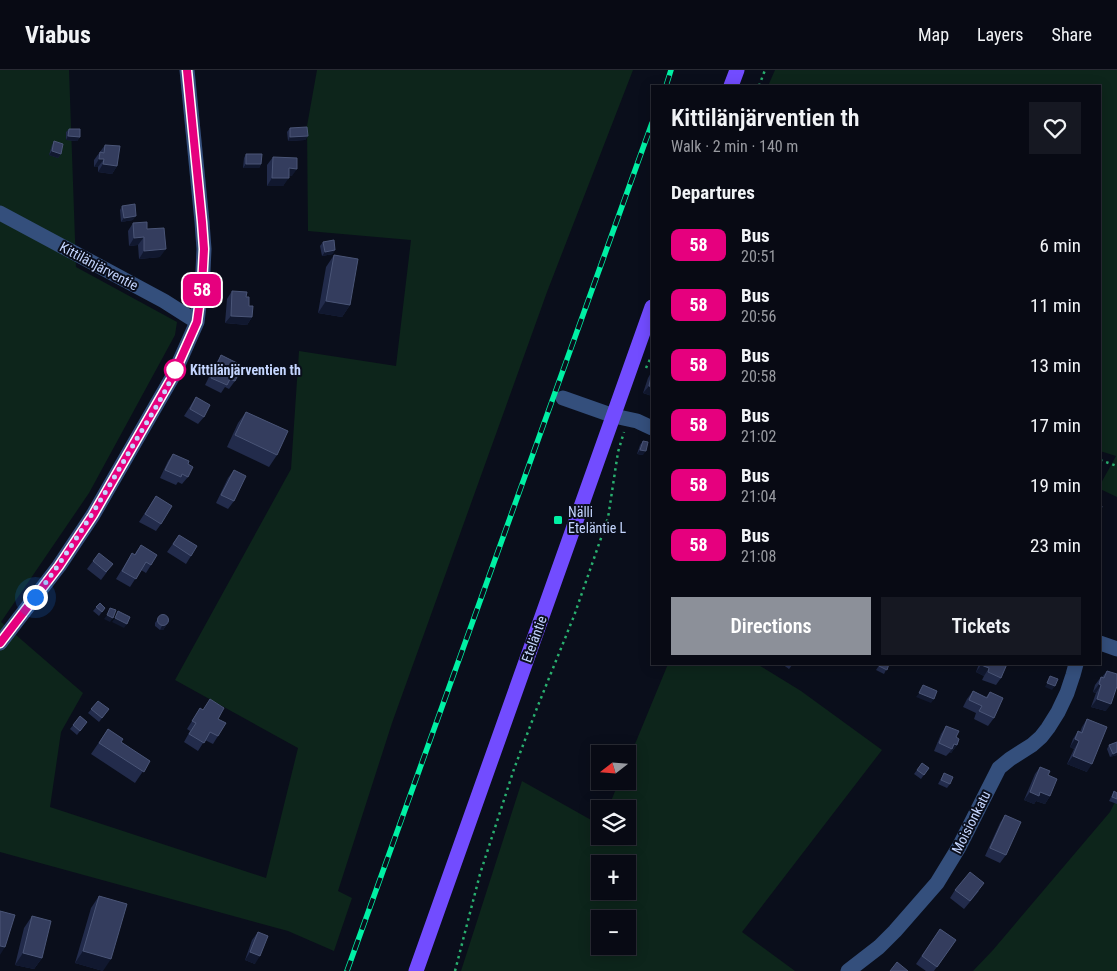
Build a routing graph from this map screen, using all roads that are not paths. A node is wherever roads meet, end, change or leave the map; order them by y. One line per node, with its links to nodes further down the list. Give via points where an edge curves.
1 (187, 70): 6 (street, via 204,249)
2 (737, 70): 3 (main road)
3 (731, 85)
4 (0, 213): 6 (street, Kittilänjärventie)
5 (651, 311): 8 (main road, Eteläntie)
6 (197, 322): 10 (street, via 173,376 93,515)
7 (563, 398): 8 (street)
8 (622, 417): 9 (street); 14 (main road, Eteläntie)
9 (651, 428)
10 (0, 643)
11 (1101, 643): 12 (street)
12 (1117, 649)
13 (1076, 665): 15 (street, Moisionkatu, via 1067,693 1048,728 1034,743 999,768 937,883 879,947)
14 (416, 971)
15 (848, 971)

